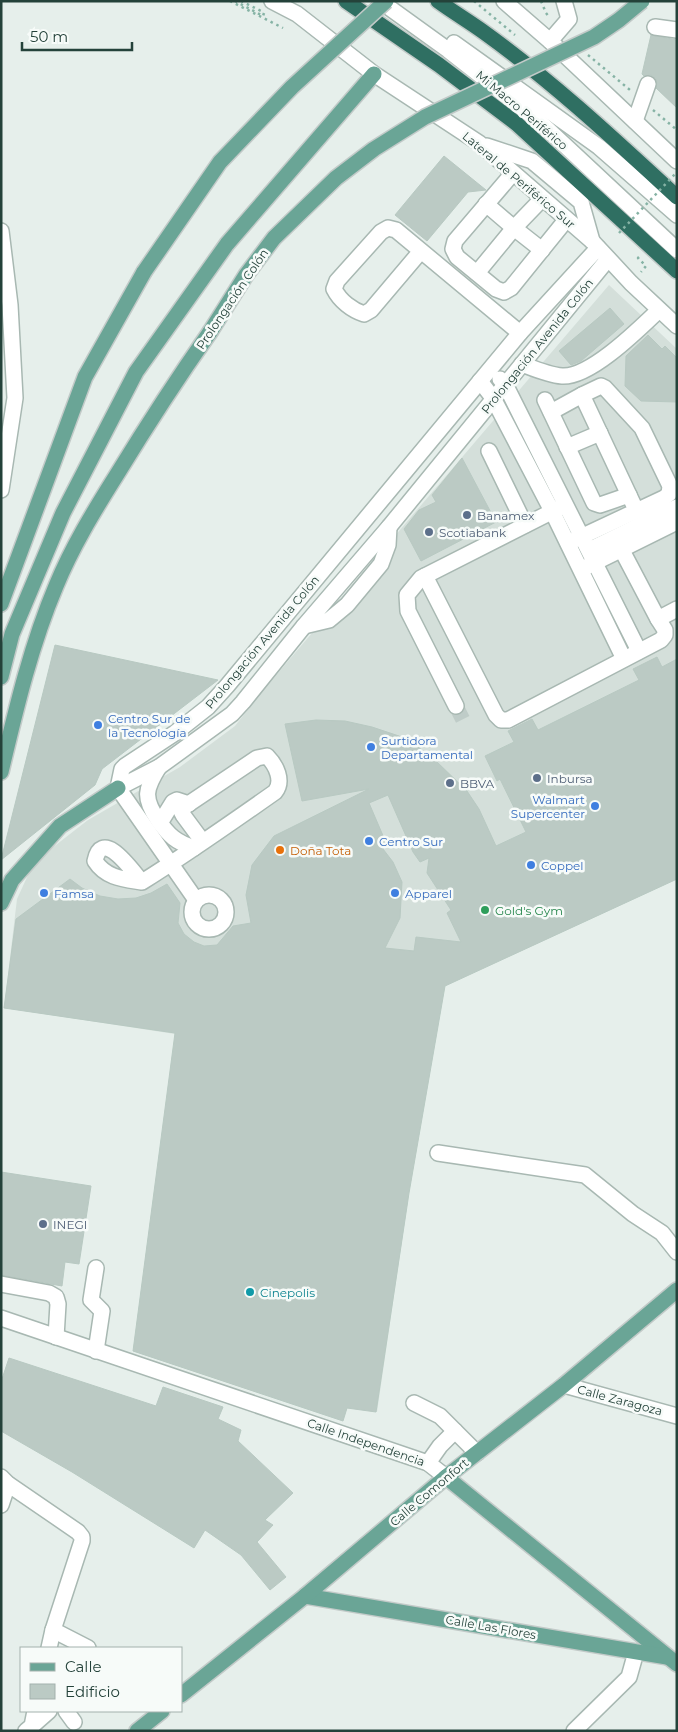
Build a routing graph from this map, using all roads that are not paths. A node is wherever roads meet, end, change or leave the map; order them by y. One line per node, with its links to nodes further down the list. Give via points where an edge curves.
1 (272, 1): 13 (street, Lateral de Periférico Sur, via 297,14)
2 (346, 1): 30 (highway, via 517,124)
3 (380, 1): 28 (street, Mi Macro Periférico, via 541,122)
4 (386, 1): 56 (main road, bridge, via 292,87 220,162 144,272 85,377)
5 (394, 1): 22 (street, Mi Macro Periférico, via 599,147)
6 (438, 1): 19 (highway, via 486,33 558,90)
7 (504, 1): 12 (street)
8 (564, 1): 12 (street, via 569,19)
9 (642, 1): 64 (main road, Prolongación Colón, bridge, via 594,37 425,117 374,149 336,178 274,238 160,405 71,554 35,642)
10 (656, 27): 11 (street)
11 (677, 30)
12 (550, 41): 15 (street)
13 (374, 74): 16 (street, Lateral de Periférico Sur); 61 (main road, via 227,244 136,372 63,513 12,634)
14 (648, 84): 15 (street)
15 (635, 121): 17 (street)
16 (479, 143): 18 (street, Lateral de Periférico Sur); 26 (street, via 532,161 581,202)
17 (677, 161)
18 (513, 173): 20 (street, Lateral de Periférico Sur); 21 (street)
19 (677, 197)
20 (542, 199): 23 (street, Lateral de Periférico Sur); 24 (street)
21 (486, 204): 24 (street); 31 (street, via 455,242 453,250)
22 (677, 215)
23 (566, 220): 26 (street, Lateral de Periférico Sur); 27 (street)
24 (514, 228): 27 (street); 31 (street)
25 (1, 231): 44 (street, via 10,305 15,398)
26 (600, 249): 32 (street, Lateral de Periférico Sur); 34 (street, Prolongación Avenida Colón); 35 (street, Prolongación Avenida Colón)
27 (542, 250): 31 (street, via 511,288 504,292)
28 (677, 250)
29 (421, 251): 29 (street, via 396,230 388,228 362,253 334,289 338,297 356,312 364,314 372,310); 34 (street)
30 (677, 271)
31 (477, 273)
32 (659, 310): 33 (street, Lateral de Periférico Sur); 35 (street, via 598,362 578,374 564,377)
33 (677, 326)
34 (520, 333): 36 (street, Prolongación Avenida Colón)
35 (522, 364): 38 (street, Prolongación Avenida Colón)
36 (490, 369): 37 (street, Prolongación Avenida Colón); 38 (street)
37 (480, 382): 40 (street); 65 (street, Prolongación Avenida Colón, via 227,686 208,707 175,733 125,766)
38 (505, 384): 40 (street, Prolongación Avenida Colón); 47 (street)
39 (582, 395): 41 (street); 42 (street, via 548,406); 48 (street, via 601,386 605,388 642,428 670,486 669,494 664,498)
40 (493, 398): 47 (street); 63 (street, Prolongación Avenida Colón, via 243,702 232,714)
41 (600, 433): 42 (street); 45 (street)
42 (567, 447): 45 (street, via 594,502 600,505)
43 (489, 451): 50 (street)
44 (1, 490)
45 (629, 494): 48 (street)
46 (677, 507): 52 (street)
47 (559, 508): 50 (street); 51 (street)
48 (636, 510): 51 (street)
49 (677, 522): 52 (street)
50 (526, 525): 55 (street)
51 (574, 539): 53 (street); 54 (street)
52 (618, 544): 53 (street); 58 (street)
53 (592, 557): 54 (street); 59 (street)
54 (580, 569): 60 (street)
55 (425, 576): 60 (street, via 496,715 502,720 508,720); 62 (street, via 407,595 408,611)
56 (1, 604)
57 (677, 609): 58 (street)
58 (658, 619): 59 (street, via 665,635)
59 (639, 651): 60 (street)
60 (624, 659)
61 (1, 678)
62 (456, 706)
63 (159, 766): 65 (street, Prolongación Avenida Colón); 67 (street, via 150,781 148,794 149,806)
64 (1, 772)
65 (118, 788): 69 (street); 72 (main road, via 60,826 12,880)
66 (189, 804): 67 (street, via 173,802); 68 (street, via 181,811); 68 (street, via 257,758 267,756 274,763 279,780 275,792)
67 (160, 823): 68 (street, via 168,835 180,843)
68 (199, 845): 69 (street)
69 (171, 864): 70 (street); 71 (street)
70 (142, 882)
71 (196, 900)
72 (1, 903)
73 (438, 1153): 74 (street, via 585,1175 662,1233)
74 (677, 1252)
75 (96, 1268): 80 (street, via 91,1300 102,1311)
76 (1, 1284): 79 (street, via 56,1297)
77 (677, 1290): 81 (main road, Calle Comonfort)
78 (1, 1318): 79 (street, Calle Independencia)
79 (56, 1337): 80 (street, Calle Independencia)
80 (96, 1351): 86 (street, Calle Independencia)
81 (564, 1385): 83 (street, Calle Zaragoza); 85 (main road, Calle Comonfort)
82 (414, 1403): 84 (street, via 440,1416)
83 (677, 1416)
84 (455, 1431): 85 (street); 86 (street)
85 (477, 1453): 87 (main road, Calle Comonfort)
86 (428, 1463): 87 (street, Calle Independencia)
87 (446, 1477): 90 (main road, Calle Comonfort); 95 (main road, Calle Independencia)
88 (5, 1480): 89 (street); 91 (street, via 82,1537)
89 (1, 1505)
90 (305, 1596): 94 (main road, Calle Las Flores); 96 (main road, Calle Comonfort)
91 (53, 1630): 92 (street); 93 (street)
92 (49, 1647)
93 (86, 1647)
94 (636, 1652): 95 (main road, Calle Las Flores); 102 (street, via 629,1678)
95 (674, 1660)
96 (182, 1694)
97 (36, 1712): 100 (street)
98 (48, 1712): 100 (street)
99 (161, 1712): 101 (main road)
100 (29, 1728)
101 (137, 1731)
102 (574, 1731)

